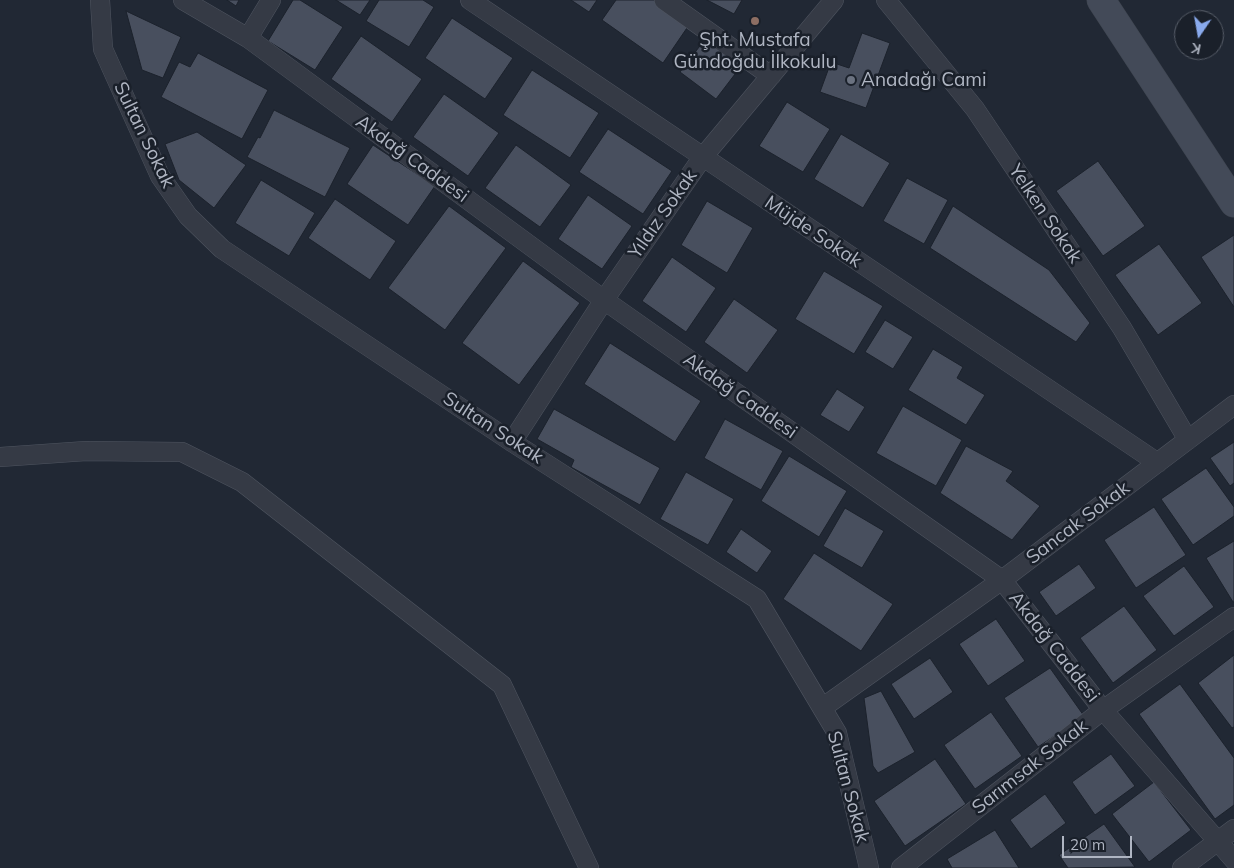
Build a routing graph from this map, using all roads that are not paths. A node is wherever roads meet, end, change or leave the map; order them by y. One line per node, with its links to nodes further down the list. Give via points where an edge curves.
1 (100, 0): 16 (street, Sultan Sokak, via 103,48 160,176 188,216 222,249)
2 (182, 0): 9 (street, Akdağ Caddesi)
3 (271, 0): 9 (street)
4 (470, 0): 11 (street, Müjde Sokak)
5 (664, 0): 10 (street)
6 (834, 0): 10 (street, Yıldız Sokak)
7 (886, 0): 15 (street, Yelken Sokak, via 975,109 1122,328)
8 (1101, 0): 12 (street)
9 (248, 38): 13 (street, Akdağ Caddesi)
10 (771, 76): 11 (street, Yıldız Sokak)
11 (702, 158): 13 (street, Yıldız Sokak); 18 (street, Müjde Sokak)
12 (1234, 203)
13 (604, 300): 16 (street, Yıldız Sokak); 19 (street, Akdağ Caddesi)
14 (1234, 405): 15 (street, Sancak Sokak)
15 (1188, 440): 18 (street, Sancak Sokak)
16 (512, 442): 21 (street, Sultan Sokak, via 758,599)
17 (0, 457): 26 (street, via 86,451 182,452 242,482 502,685)
18 (1158, 463): 19 (street, Sancak Sokak)
19 (1002, 580): 21 (street, Sancak Sokak); 22 (street, Akdağ Caddesi)
20 (1234, 617): 22 (street, Sarımsak Sokak)
21 (822, 708): 27 (street, Sultan Sokak, via 837,733)
22 (1103, 710): 24 (street, Akdağ Caddesi); 28 (street, Sarımsak Sokak)
23 (1234, 829): 24 (street)
24 (1217, 840): 25 (street, Akdağ Caddesi); 29 (street)
25 (1234, 860)
26 (589, 868)
27 (869, 868)
28 (901, 868)
29 (1182, 868)

